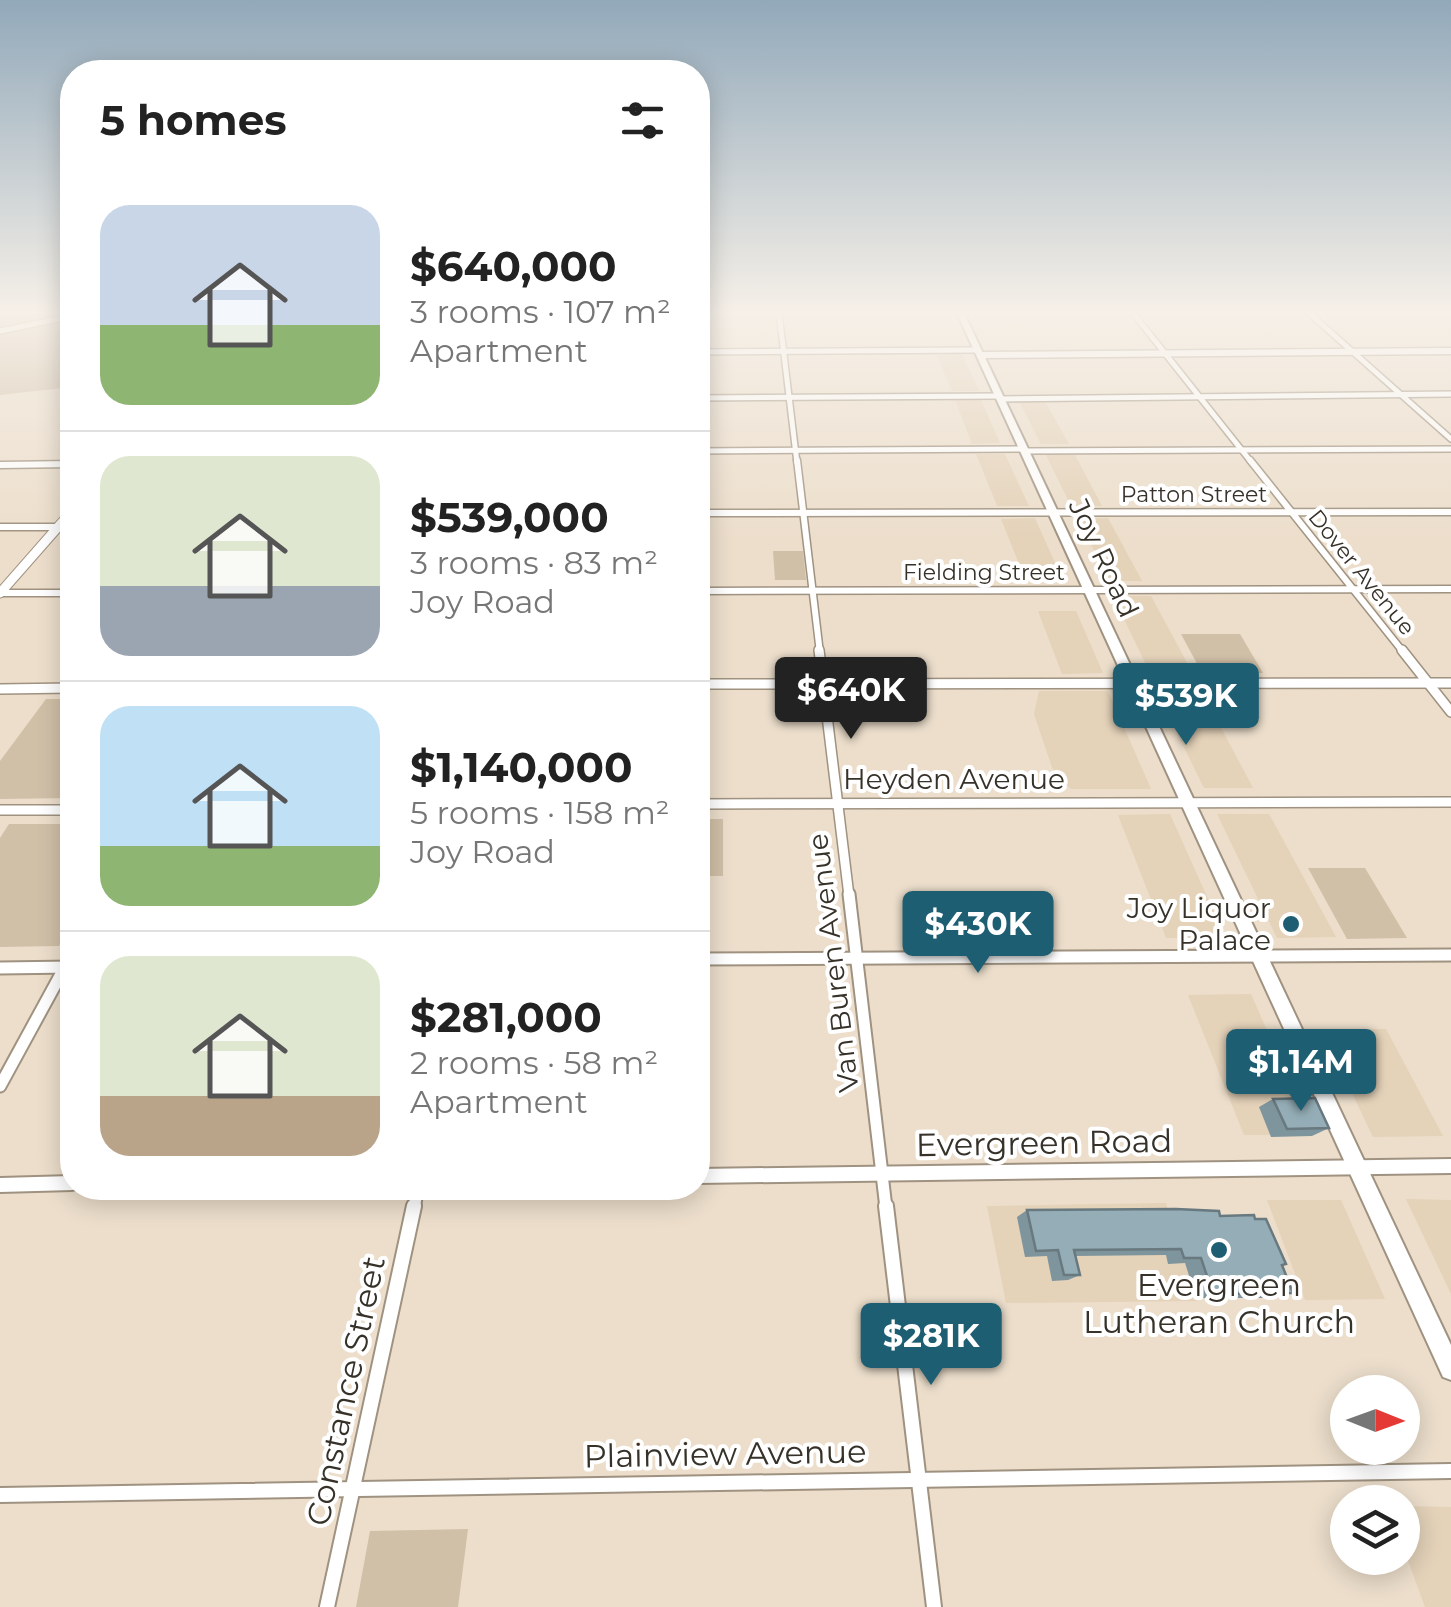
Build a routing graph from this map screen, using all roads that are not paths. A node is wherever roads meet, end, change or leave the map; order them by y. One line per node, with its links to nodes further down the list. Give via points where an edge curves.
1 (789, 388): 8 (street, Van Buren Avenue)
2 (995, 388): 9 (main road, Joy Road)
3 (1193, 388): 7 (street, Dover Avenue)
4 (1393, 388): 5 (street)
5 (1400, 394): 6 (street); 7 (street); 11 (street)
6 (1451, 394)
7 (1199, 396): 9 (street); 16 (street, Dover Avenue)
8 (790, 397): 9 (street); 10 (street); 14 (street, Van Buren Avenue)
9 (999, 397): 15 (main road, Joy Road)
10 (710, 398)
11 (1451, 439)
12 (1451, 449): 16 (street)
13 (710, 450): 14 (street)
14 (797, 450): 15 (street); 23 (street, Van Buren Avenue)
15 (1023, 450): 16 (street); 19 (main road, Joy Road)
16 (1242, 450): 20 (street, Dover Avenue)
17 (0, 464): 18 (street)
18 (60, 464)
19 (1052, 512): 20 (street, Patton Street); 23 (street, Patton Street); 26 (main road, Joy Road)
20 (1291, 512): 21 (street, Patton Street); 27 (street, Dover Avenue)
21 (1451, 512)
22 (710, 513): 23 (street, Patton Street)
23 (804, 513): 29 (street, Van Buren Avenue)
24 (59, 526): 25 (street); 31 (street)
25 (0, 527)
26 (1088, 589): 27 (street, Fielding Street); 29 (street, Fielding Street); 33 (main road, Joy Road)
27 (1353, 589): 28 (street, Fielding Street); 35 (street, Dover Avenue)
28 (1451, 589)
29 (814, 590): 30 (street, Fielding Street); 34 (street, Van Buren Avenue)
30 (710, 591)
31 (0, 593): 32 (street)
32 (60, 593)
33 (1131, 681): 34 (street); 35 (street); 41 (main road, Joy Road)
34 (825, 683): 37 (street); 43 (street, Van Buren Avenue)
35 (1428, 683): 36 (street); 40 (street, Dover Avenue)
36 (1451, 683)
37 (710, 684)
38 (0, 688): 39 (street)
39 (60, 688)
40 (1451, 712)
41 (1187, 800): 42 (street, Heyden Avenue); 43 (street, Heyden Avenue); 47 (main road, Joy Road)
42 (1451, 802)
43 (839, 803): 44 (street, Heyden Avenue); 49 (street, Van Buren Avenue)
44 (710, 804)
45 (0, 810): 46 (street)
46 (60, 810)
47 (1258, 954): 48 (street); 49 (street); 55 (main road, Joy Road)
48 (1451, 954)
49 (857, 957): 50 (street); 57 (street, Van Buren Avenue)
50 (710, 959)
51 (60, 967): 52 (street)
52 (0, 968)
53 (60, 983): 54 (street)
54 (0, 1086)
55 (1357, 1165): 56 (street, Evergreen Road); 57 (street, Evergreen Road); 62 (main road, Joy Road)
56 (1451, 1166)
57 (883, 1174): 58 (street, Evergreen Road); 64 (street, Van Buren Avenue)
58 (710, 1176)
59 (0, 1184): 60 (street)
60 (60, 1184)
61 (415, 1200): 65 (street, Constance Street)
62 (1451, 1369)
63 (1451, 1471): 64 (street, Plainview Avenue)
64 (919, 1478): 65 (street, Plainview Avenue); 68 (street, Van Buren Avenue)
65 (353, 1489): 66 (street, Plainview Avenue); 67 (street, Constance Street)
66 (0, 1495)
67 (327, 1607)
68 (934, 1607)

